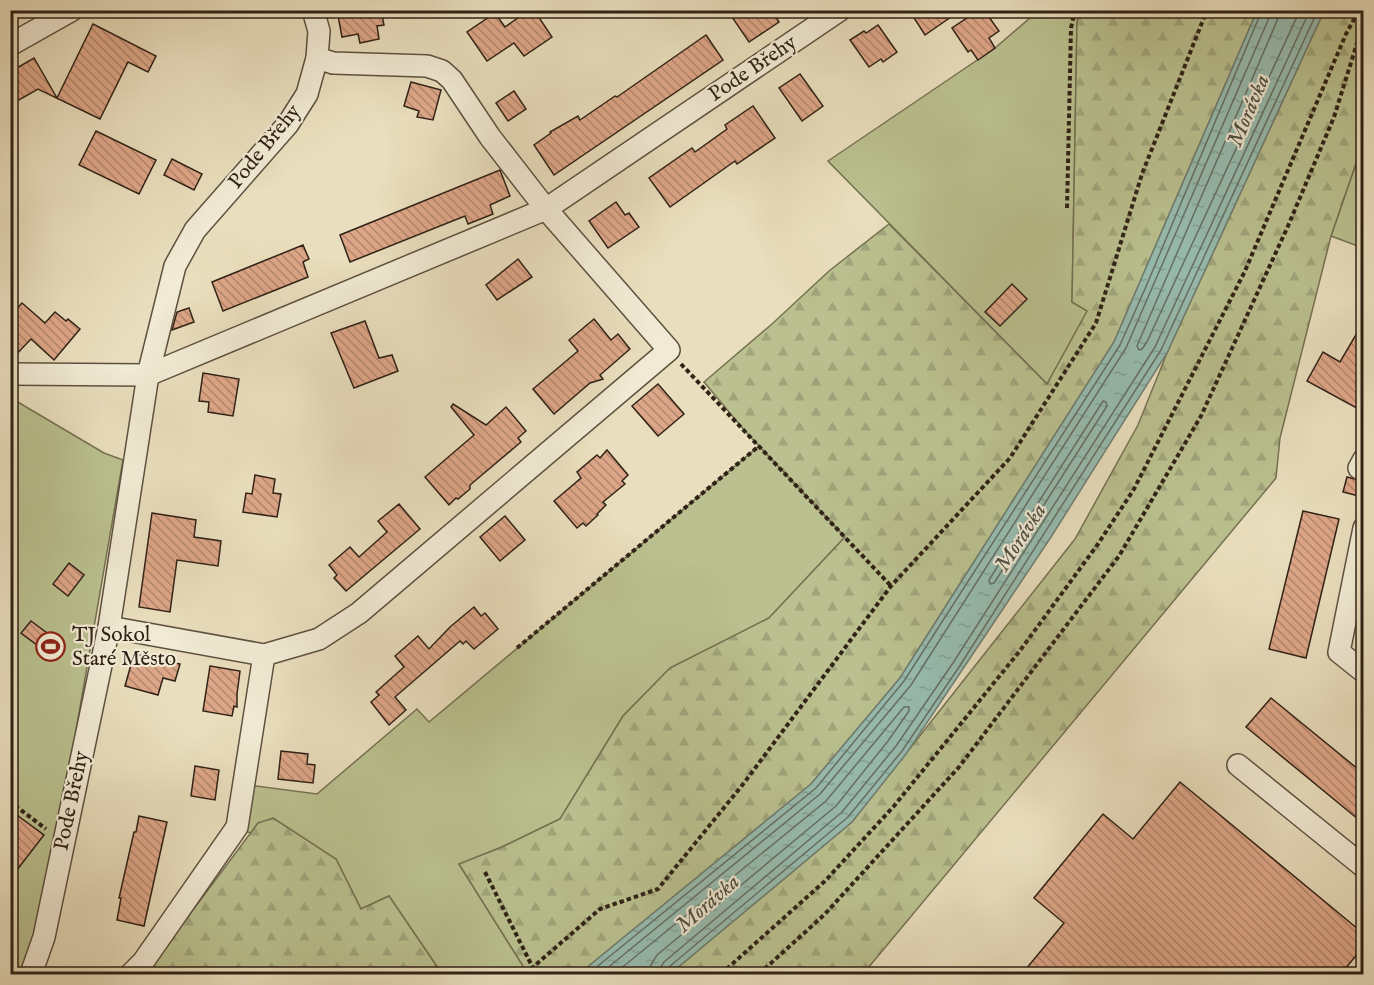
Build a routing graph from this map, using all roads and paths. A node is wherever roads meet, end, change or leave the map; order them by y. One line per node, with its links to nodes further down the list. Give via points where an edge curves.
1 (72, 10): 8 (street)
2 (313, 10): 9 (street, Pode Břehy, via 319,31)
3 (840, 10): 11 (street, Pode Břehy)
4 (1075, 10): 10 (path, via 1071,28)
5 (1207, 10): 17 (path, via 1142,174 1096,323 1010,458)
6 (1359, 10): 31 (path, via 1245,271 1134,489 1098,544 1019,652 894,806 825,881)
7 (1364, 21): 32 (path, via 1334,117 1201,416 1119,556 959,767 824,915)
8 (10, 45)
9 (316, 58): 11 (street, via 333,63 427,66 442,71 453,80 490,138); 14 (street, Pode Břehy, via 307,94 288,124 195,230 175,267)
10 (1067, 208)
11 (546, 209): 12 (street); 14 (street, Pode Břehy)
12 (669, 350): 15 (path); 20 (street, via 360,613 319,639)
13 (10, 374): 14 (street)
14 (148, 375): 18 (street, Pode Břehy)
15 (759, 446): 17 (path); 19 (path)
16 (1364, 528): 21 (street, via 1339,652)
17 (891, 586): 27 (path, via 744,783 658,889 600,909)
18 (109, 627): 20 (street); 24 (street, Pode Břehy)
19 (517, 648)
20 (264, 656): 29 (street, via 237,826)
21 (1364, 672)
22 (1238, 765): 25 (street)
23 (10, 808): 24 (path, via 13,804)
24 (64, 842): 28 (street, Pode Břehy, via 44,937)
25 (1364, 867)
26 (485, 872): 27 (path)
27 (533, 968): 30 (path)
28 (31, 975)
29 (131, 975)
30 (525, 975)
31 (721, 975)
32 (759, 975)

